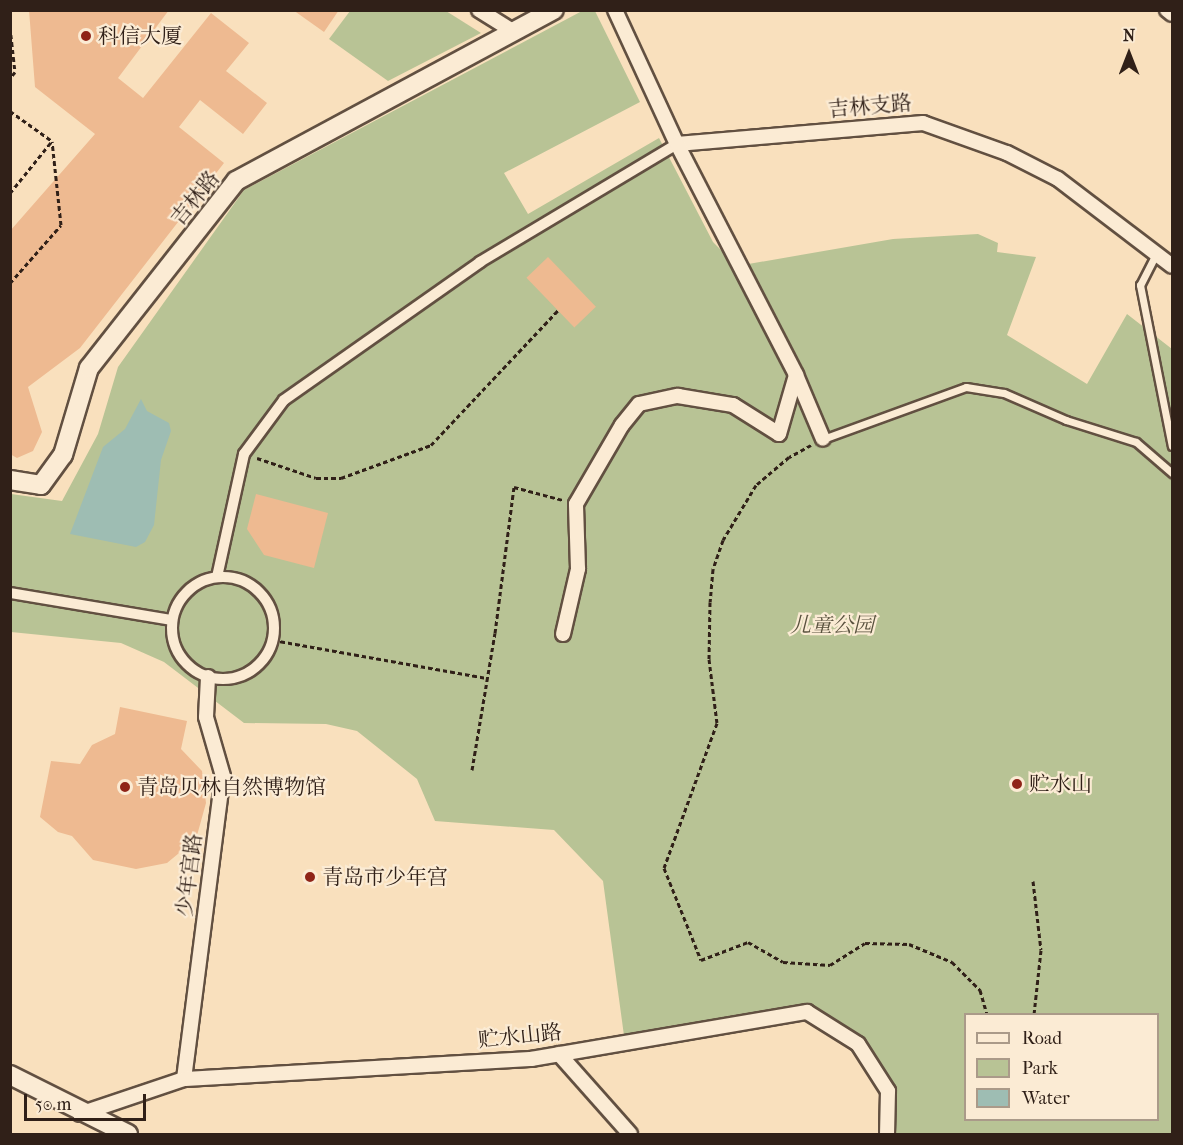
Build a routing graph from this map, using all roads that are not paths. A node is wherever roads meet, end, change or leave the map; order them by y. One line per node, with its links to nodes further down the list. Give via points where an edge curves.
1 (479, 10): 6 (street)
2 (554, 10): 6 (street, 吉林路)
3 (615, 10): 7 (street)
4 (1167, 10): 5 (street)
5 (1173, 14)
6 (512, 31): 14 (street, 吉林路, via 236,181 89,368 63,455 41,485)
7 (676, 144): 8 (street, 吉林支路, via 923,123 1007,153 1058,179); 10 (street); 15 (street, via 480,262 284,400 244,454)
8 (1156, 254): 9 (street, 吉林支路); 12 (lane, via 1140,285)
9 (1173, 266)
10 (796, 375): 11 (street); 18 (street, via 779,434 733,405 678,396 639,404 622,424 576,504 578,569)
11 (823, 439): 13 (lane, via 966,387 1004,393 1066,420 1136,442)
12 (1173, 446)
13 (1173, 473)
14 (10, 480)
15 (217, 577): 17 (street, via 188,591); 19 (street, via 234,578 262,594 273,616 273,640 256,668 241,676)
16 (10, 592): 17 (street)
17 (172, 620): 19 (street, via 176,649 183,661)
18 (564, 634)
19 (208, 677): 22 (street, 少年宫路, via 206,717 223,776)
20 (559, 1054): 22 (street, 贮水山路); 25 (street); 26 (street, 贮水山路, via 807,1012 858,1044 888,1091)
21 (10, 1075): 23 (street)
22 (184, 1079): 23 (street, 贮水山路)
23 (80, 1114): 24 (street)
24 (128, 1134)
25 (630, 1134)
26 (887, 1134)

